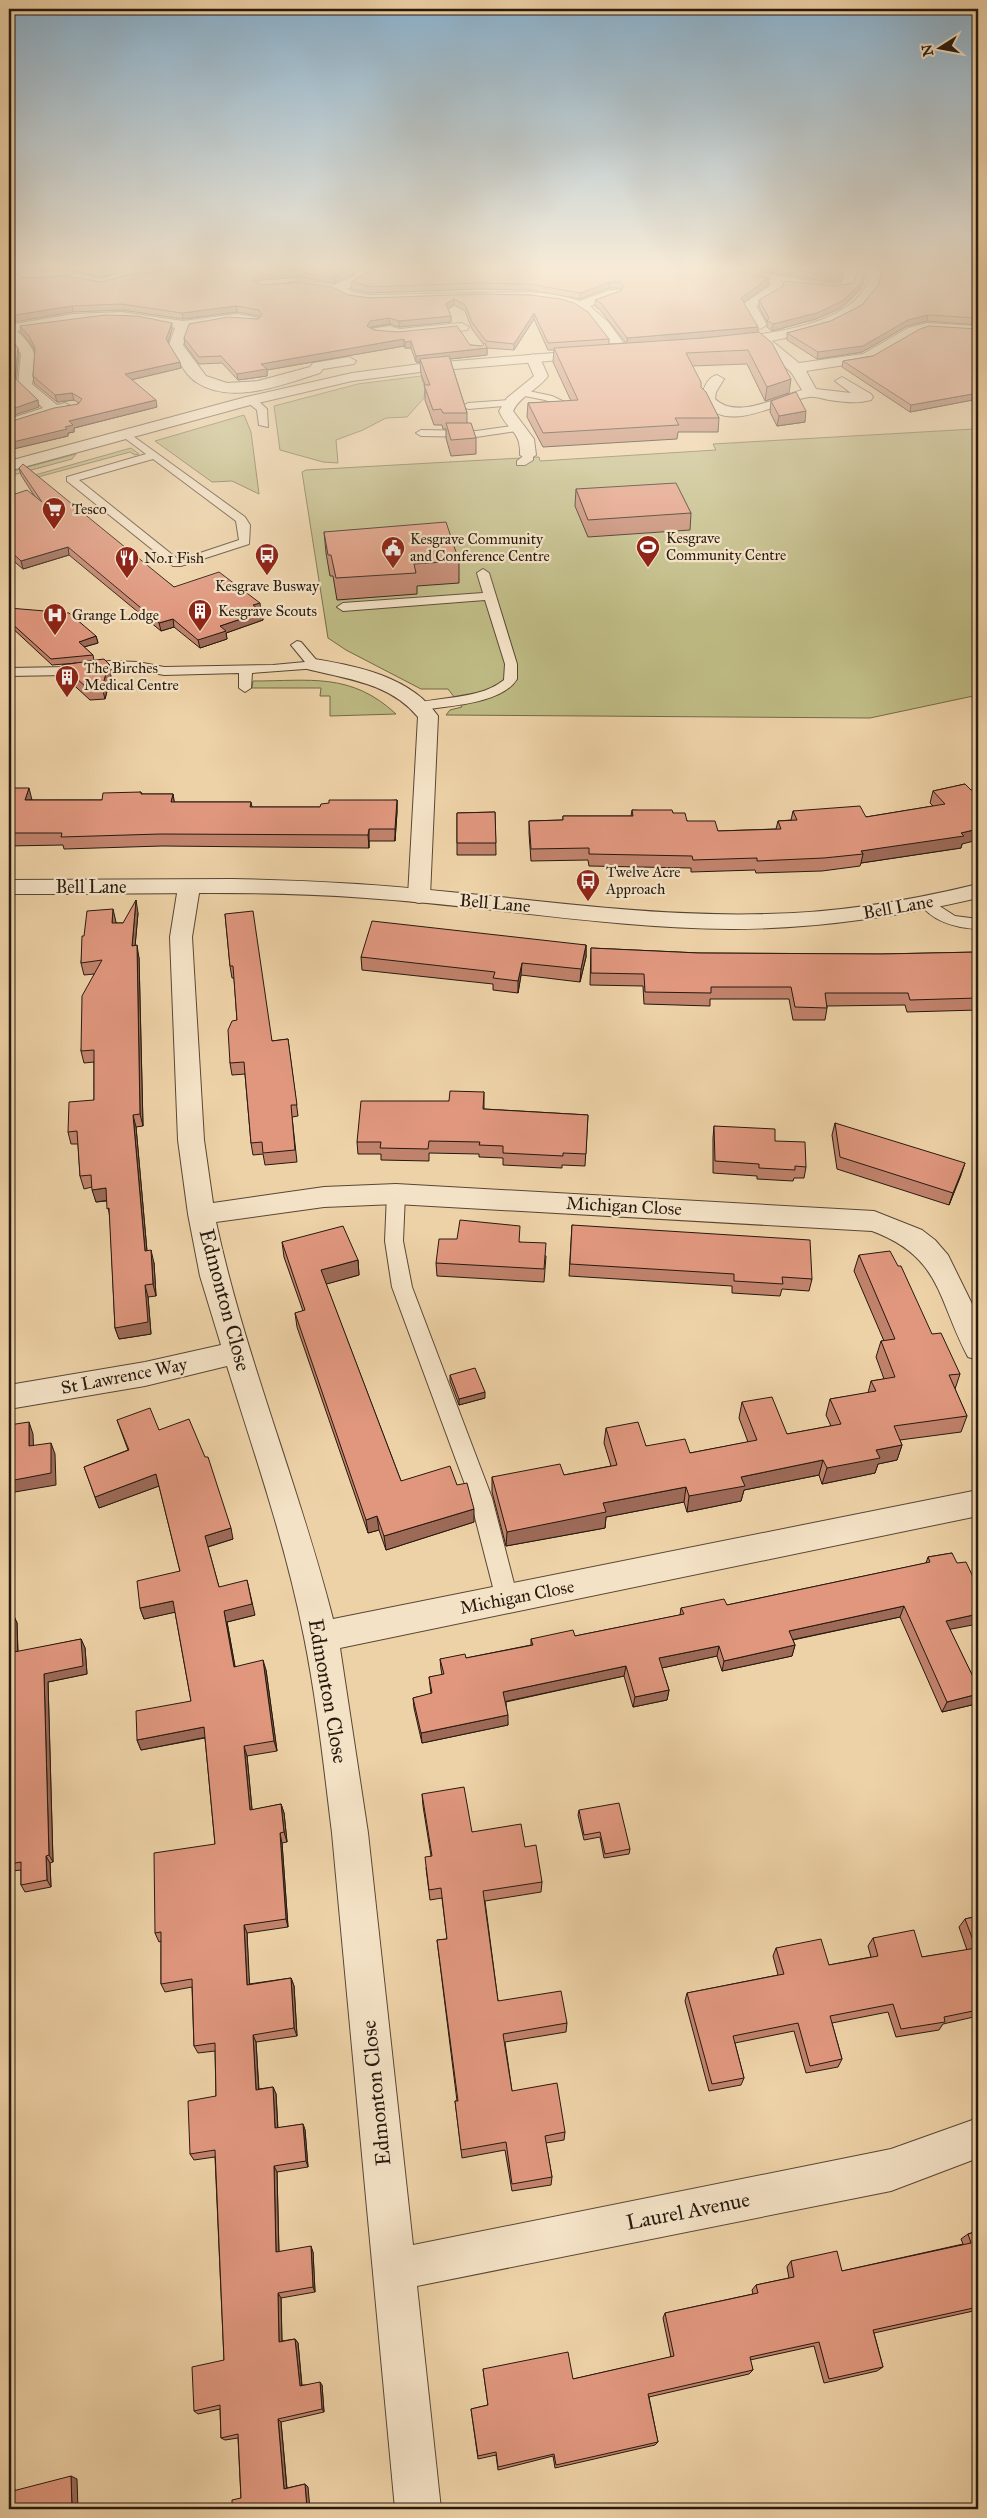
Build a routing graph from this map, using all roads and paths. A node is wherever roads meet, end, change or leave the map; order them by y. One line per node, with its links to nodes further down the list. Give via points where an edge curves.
1 (27, 387): 14 (street)
2 (307, 387): 9 (street)
3 (530, 387): 8 (street)
4 (712, 387): 7 (street, via 708,400 727,411 751,411)
5 (807, 387): 7 (street)
6 (850, 387): 7 (street, via 866,397 844,398)
7 (810, 392)
8 (524, 393): 10 (street); 13 (lane)
9 (251, 400): 16 (lane, via 262,409); 19 (street)
10 (511, 403): 12 (lane); 17 (street, via 506,412)
11 (74, 406): 14 (street)
12 (468, 406)
13 (568, 406)
14 (53, 409): 15 (street)
15 (9, 424)
16 (264, 425)
17 (519, 428): 18 (lane, via 476,434); 21 (street, via 529,443)
18 (421, 432)
19 (126, 434): 20 (lane); 22 (street)
20 (154, 456): 20 (lane, via 71,479 177,564 245,542 241,519)
21 (525, 459)
22 (10, 465)
23 (483, 573): 24 (lane)
24 (490, 596): 25 (lane); 31 (lane, via 511,664 509,682 488,693)
25 (343, 607)
26 (297, 645): 27 (lane)
27 (314, 665): 28 (lane); 31 (street, via 361,674)
28 (246, 669): 29 (lane, via 153,673 109,665 61,671); 30 (lane)
29 (9, 672)
30 (245, 688)
31 (422, 706): 35 (street, via 428,716 428,731)
32 (9, 887): 33 (street, Bell Lane)
33 (189, 887): 35 (street, Bell Lane, via 310,888); 39 (street, Edmonton Close, via 181,937 190,1140)
34 (978, 891): 36 (street, Bell Lane)
35 (419, 896): 36 (street, Bell Lane, via 649,918 744,921 820,918)
36 (926, 903): 37 (lane, via 939,916)
37 (978, 924)
38 (396, 1194): 39 (street, Michigan Close, via 324,1196); 40 (street, Michigan Close, via 874,1221 914,1239 930,1252); 44 (lane, via 394,1241 402,1287 481,1498)
39 (201, 1214): 41 (street, Edmonton Close, via 214,1276)
40 (978, 1349)
41 (238, 1352): 42 (street, St Lawrence Way, via 145,1374); 45 (street, Edmonton Close, via 300,1552)
42 (9, 1397)
43 (978, 1503): 44 (street, Michigan Close)
44 (507, 1599): 45 (street, Michigan Close)
45 (321, 1637): 47 (street, Edmonton Close, via 350,1833)
46 (978, 2138): 47 (street, Laurel Avenue, via 891,2170)
47 (393, 2270): 48 (street, Edmonton Close)
48 (418, 2509)

